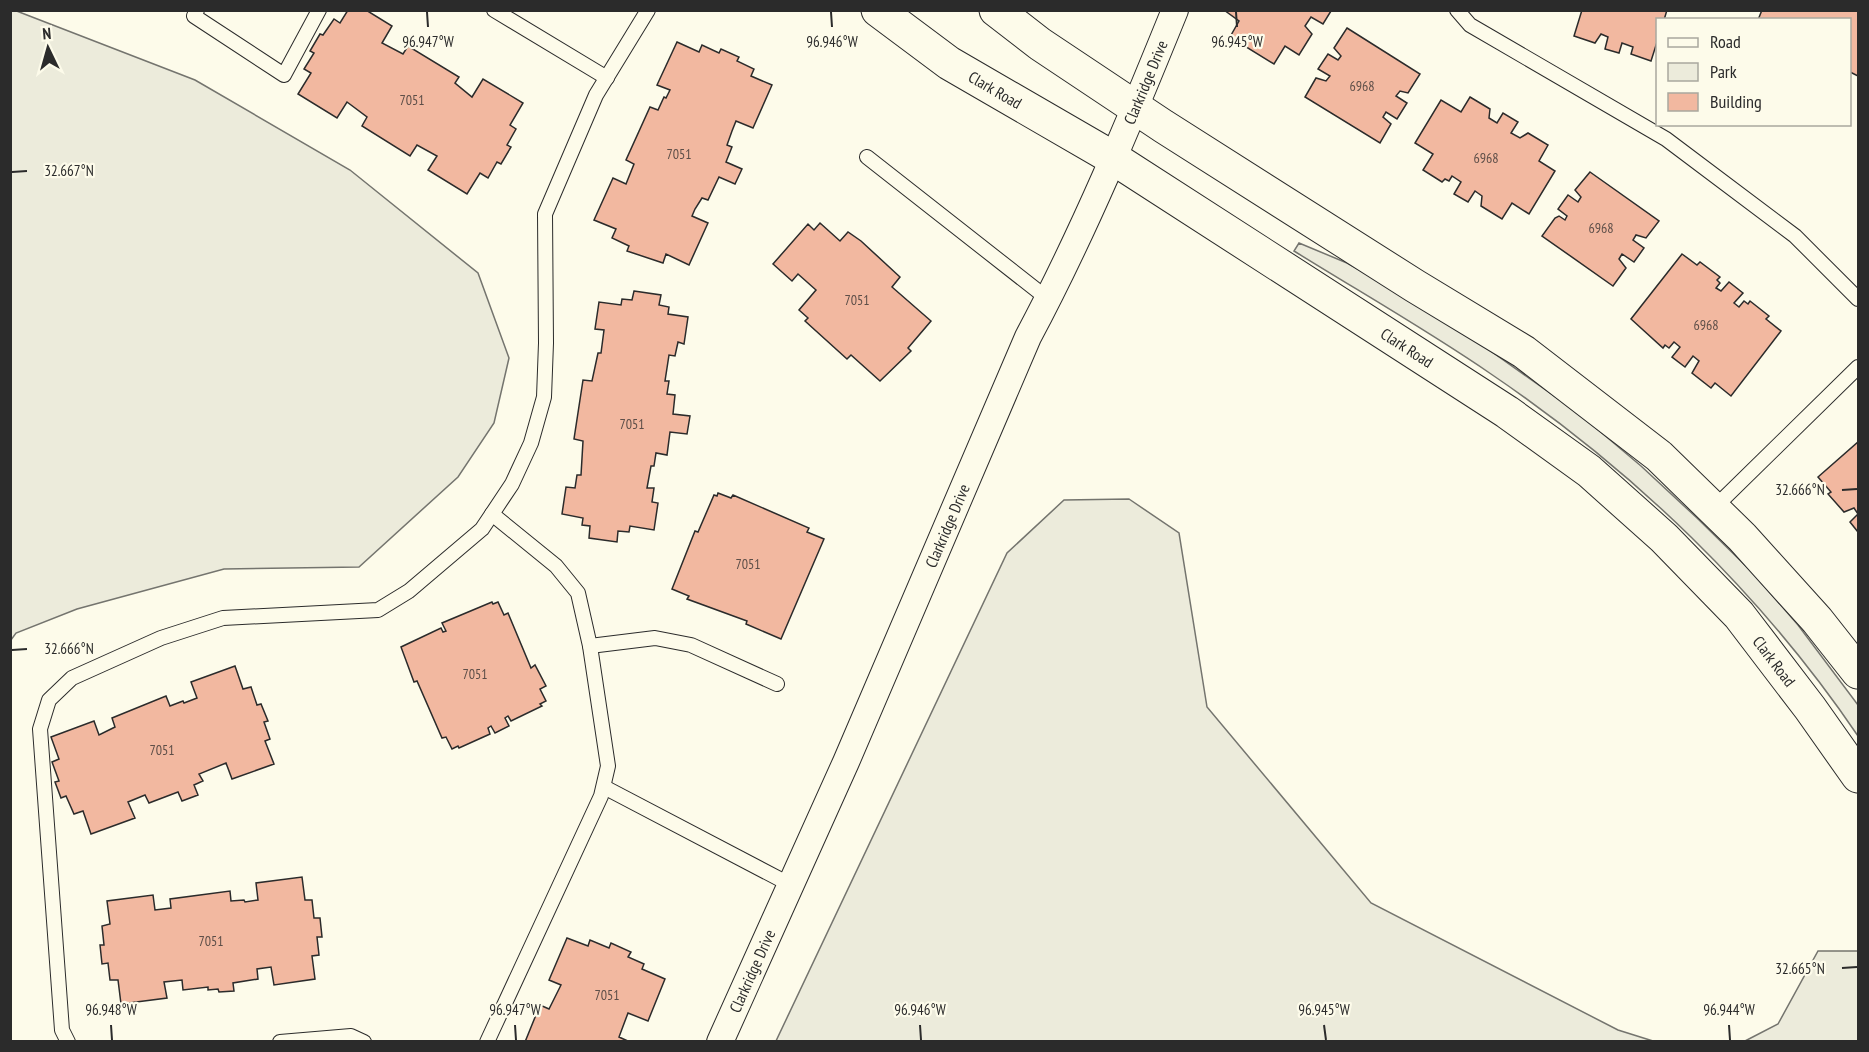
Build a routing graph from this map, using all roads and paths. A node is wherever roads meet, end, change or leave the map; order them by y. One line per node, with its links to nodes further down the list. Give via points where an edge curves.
1 (197, 10): 2 (lane, via 194,16 284,75)
2 (319, 10)
3 (494, 10): 9 (lane)
4 (648, 10): 9 (lane)
5 (878, 10): 12 (main road, Clark Road, via 949,63)
6 (996, 10): 10 (main road)
7 (1175, 10): 10 (street, Clarkridge Drive)
8 (1457, 10): 14 (lane, via 1470,25 1666,139 1796,236)
9 (607, 78): 17 (lane, via 545,214 544,397 531,443 512,484)
10 (1135, 108): 12 (street, Clarkridge Drive); 16 (main road, via 1524,352 1659,456)
11 (867, 157): 13 (lane)
12 (1113, 158): 13 (street, Clarkridge Drive); 21 (main road, Clark Road, via 1508,412 1589,471 1664,538 1739,615)
13 (1048, 299): 23 (street, Clarkridge Drive, via 1028,337)
14 (1858, 299)
15 (1858, 367): 16 (lane)
16 (1713, 509): 19 (main road, via 1809,611)
17 (492, 514): 18 (lane, via 556,566 578,593); 24 (lane, via 482,529 409,591 378,610 223,618 161,638 72,678 49,700 40,729 62,1030)
18 (590, 646): 20 (lane, via 655,639 691,645); 22 (lane, via 608,766)
19 (1858, 672)
20 (777, 684)
21 (1858, 776)
22 (604, 786): 23 (lane); 27 (lane)
23 (791, 885): 28 (street, Clarkridge Drive)
24 (68, 1041)
25 (280, 1041): 26 (lane, via 351,1036)
26 (364, 1041)
27 (487, 1041)
28 (720, 1041)

